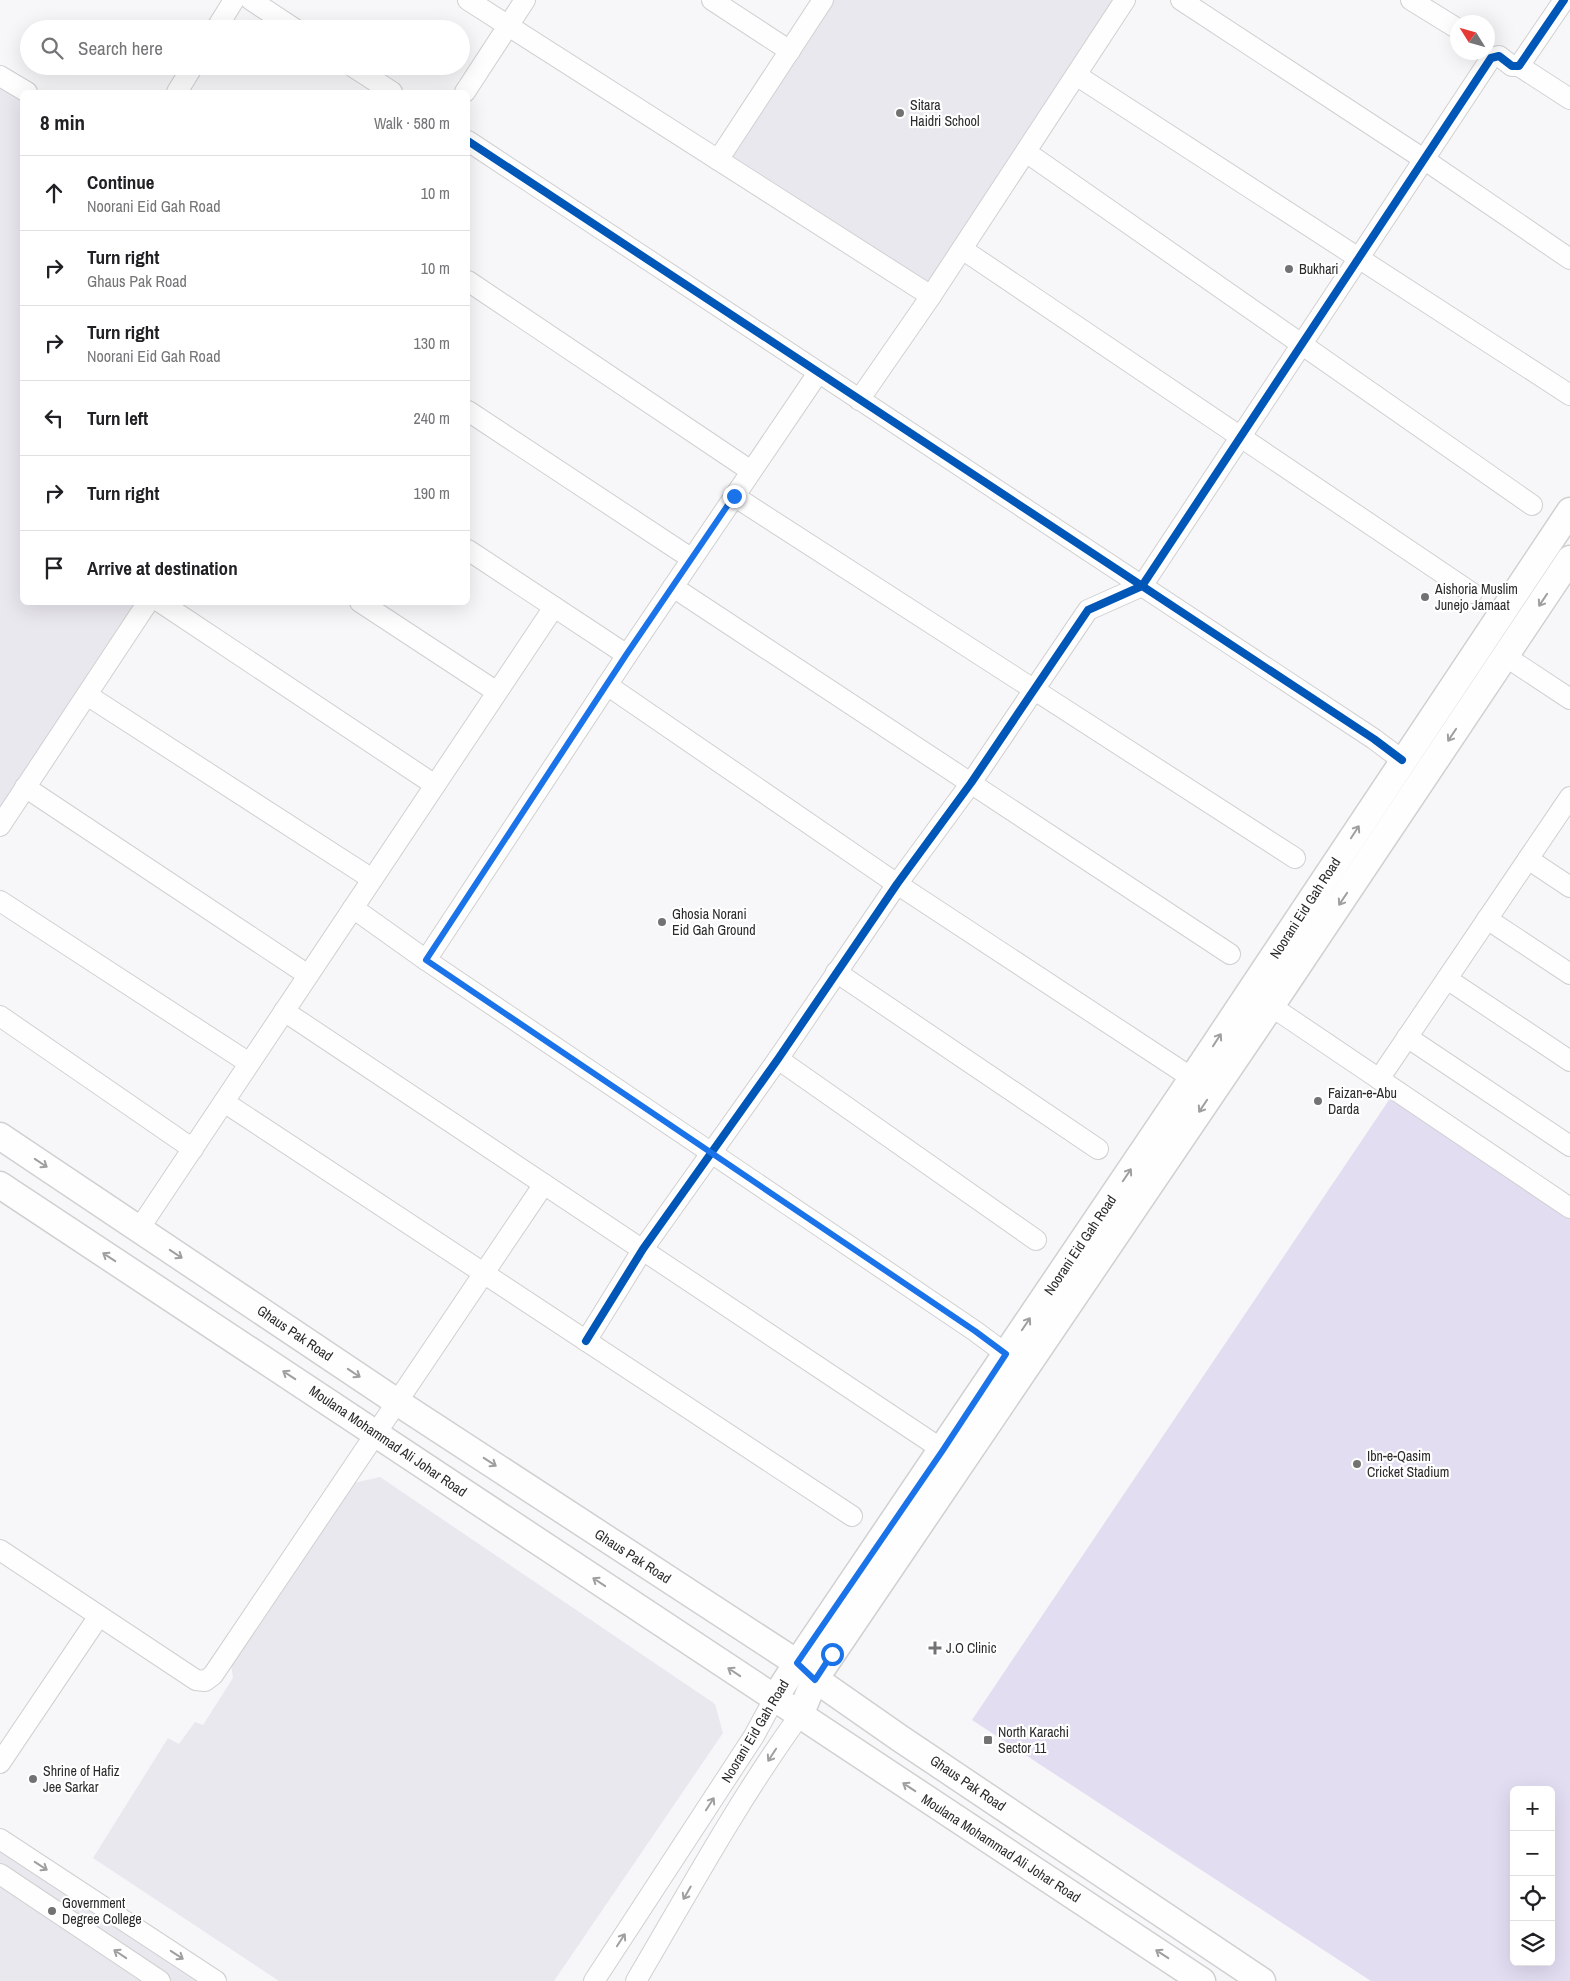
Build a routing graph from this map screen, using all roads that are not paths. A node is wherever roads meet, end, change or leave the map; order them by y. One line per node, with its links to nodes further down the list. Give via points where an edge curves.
1 (234, 0): 11 (street)
2 (251, 0): 12 (street)
3 (468, 0): 14 (street)
4 (525, 0): 14 (street)
5 (712, 0): 15 (street)
6 (823, 0): 15 (street)
7 (1125, 0): 19 (street)
8 (1181, 0): 31 (street)
9 (1412, 0): 13 (street)
10 (1564, 0): 18 (street)
11 (222, 20)
12 (281, 20)
13 (1450, 24)
14 (508, 26): 26 (street); 30 (street)
15 (790, 51): 30 (street)
16 (1495, 53): 18 (street, via 1512,66)
17 (1490, 60): 31 (street)
18 (1519, 66): 27 (street)
19 (1076, 74): 29 (street); 33 (street)
20 (187, 75): 24 (street)
21 (366, 75): 25 (street)
22 (0, 76): 23 (street)
23 (24, 90)
24 (178, 90)
25 (389, 90)
26 (466, 90)
27 (1570, 99)
28 (470, 143): 38 (street)
29 (1026, 152): 32 (street); 37 (street)
30 (718, 160): 36 (street)
31 (1425, 160): 33 (street); 34 (street)
32 (962, 249): 36 (street); 42 (street)
33 (1360, 259): 37 (street); 39 (street)
34 (1570, 259)
35 (470, 281): 43 (street)
36 (931, 296): 40 (street)
37 (1302, 344): 42 (street); 45 (street)
38 (818, 373): 40 (street); 43 (street)
39 (1570, 395)
40 (859, 400): 50 (street)
41 (470, 412): 48 (street)
42 (1241, 437): 50 (street); 52 (street)
43 (751, 471): 44 (street)
44 (734, 496): 48 (street); 60 (street)
45 (1532, 504)
46 (1570, 512): 64 (main road, Noorani Eid Gah Road)
47 (470, 551): 56 (street)
48 (692, 559): 51 (street)
49 (1570, 559): 58 (main road, Noorani Eid Gah Road, one-way to 58)
50 (1142, 586): 60 (street, via 1088,610); 64 (street)
51 (673, 587): 57 (street); 65 (street)
52 (1472, 594)
53 (146, 605): 62 (street)
54 (165, 605): 66 (street)
55 (365, 605): 61 (street)
56 (554, 607): 57 (street); 61 (street)
57 (626, 655): 59 (street)
58 (1505, 656): 63 (street); 84 (main road, Noorani Eid Gah Road, one-way to 84)
59 (607, 685): 73 (street); 79 (street)
60 (1034, 690): 65 (street); 70 (street)
61 (497, 692): 66 (street)
62 (87, 694): 67 (street); 72 (street)
63 (1570, 699)
64 (1402, 760): 91 (main road, Noorani Eid Gah Road, one-way to 64)
65 (971, 784): 73 (street); 78 (street)
66 (435, 785): 72 (street)
67 (25, 787): 69 (street); 82 (street)
68 (1569, 801): 71 (street)
69 (0, 826)
70 (1295, 858)
71 (1528, 859): 74 (street); 77 (street)
72 (372, 879): 76 (street)
73 (897, 884): 80 (street); 91 (street)
74 (1570, 887)
75 (0, 901): 90 (street)
76 (353, 908): 79 (street); 82 (street)
77 (1487, 919): 81 (street); 83 (street)
78 (1230, 954)
79 (426, 960): 98 (street)
80 (836, 972): 88 (street); 97 (street)
81 (1570, 974)
82 (308, 975): 85 (street)
83 (1447, 979): 87 (street); 89 (street)
84 (1271, 1006): 92 (street); 114 (main road, Noorani Eid Gah Road, one-way to 114)
85 (284, 1011): 90 (street); 99 (street)
86 (0, 1016): 96 (street)
87 (1407, 1037): 92 (street); 95 (street)
88 (778, 1059): 98 (street); 103 (street)
89 (1570, 1061)
90 (249, 1064): 93 (street)
91 (1192, 1078): 107 (main road, Noorani Eid Gah Road, one-way to 91)
92 (1378, 1079): 101 (street)
93 (224, 1102): 96 (street); 105 (street)
94 (1, 1139): 102 (main road, Ghaus Pak Road, one-way to 102)
95 (1570, 1146)
96 (193, 1149): 102 (street)
97 (1098, 1149)
98 (712, 1152): 104 (street); 107 (street)
99 (544, 1184): 104 (street); 105 (street)
100 (0, 1185): 109 (main road, Moulana Mohammad Ali Johar Road, one-way to 100)
101 (1570, 1208)
102 (139, 1229): 108 (main road, Ghaus Pak Road, one-way to 108)
103 (1036, 1240)
104 (643, 1249): 106 (street); 110 (street)
105 (484, 1274): 106 (street); 108 (street)
106 (586, 1341): 111 (street)
107 (1006, 1354): 110 (main road, Noorani Eid Gah Road)
108 (397, 1402): 109 (street); 114 (main road, Ghaus Pak Road, one-way to 114)
109 (376, 1433): 113 (street, via 213,1674 205,1681 196,1680); 115 (main road, Moulana Mohammad Ali Johar Road, one-way to 109)
110 (943, 1450): 114 (main road, Noorani Eid Gah Road)
111 (852, 1516)
112 (0, 1550): 113 (street)
113 (99, 1616): 117 (street)
114 (806, 1671): 115 (main road, Noorani Eid Gah Road); 116 (main road, Noorani Eid Gah Road); 125 (main road, Ghaus Pak Road)
115 (774, 1699): 116 (main road, Moulana Mohammad Ali Johar Road); 122 (street, Noorani Eid Gah Road, one-way to 115, via 754,1736)
116 (800, 1715): 123 (street, Noorani Eid Gah Road, one-way to 123, via 721,1836); 124 (main road, Moulana Mohammad Ali Johar Road, one-way to 116)
117 (0, 1763)
118 (0, 1839): 121 (street, one-way to 121)
119 (0, 1874): 120 (street, one-way to 119)
120 (160, 1981)
121 (216, 1981)
122 (594, 1981)
123 (636, 1981)
124 (1202, 1981)
125 (1262, 1981)

